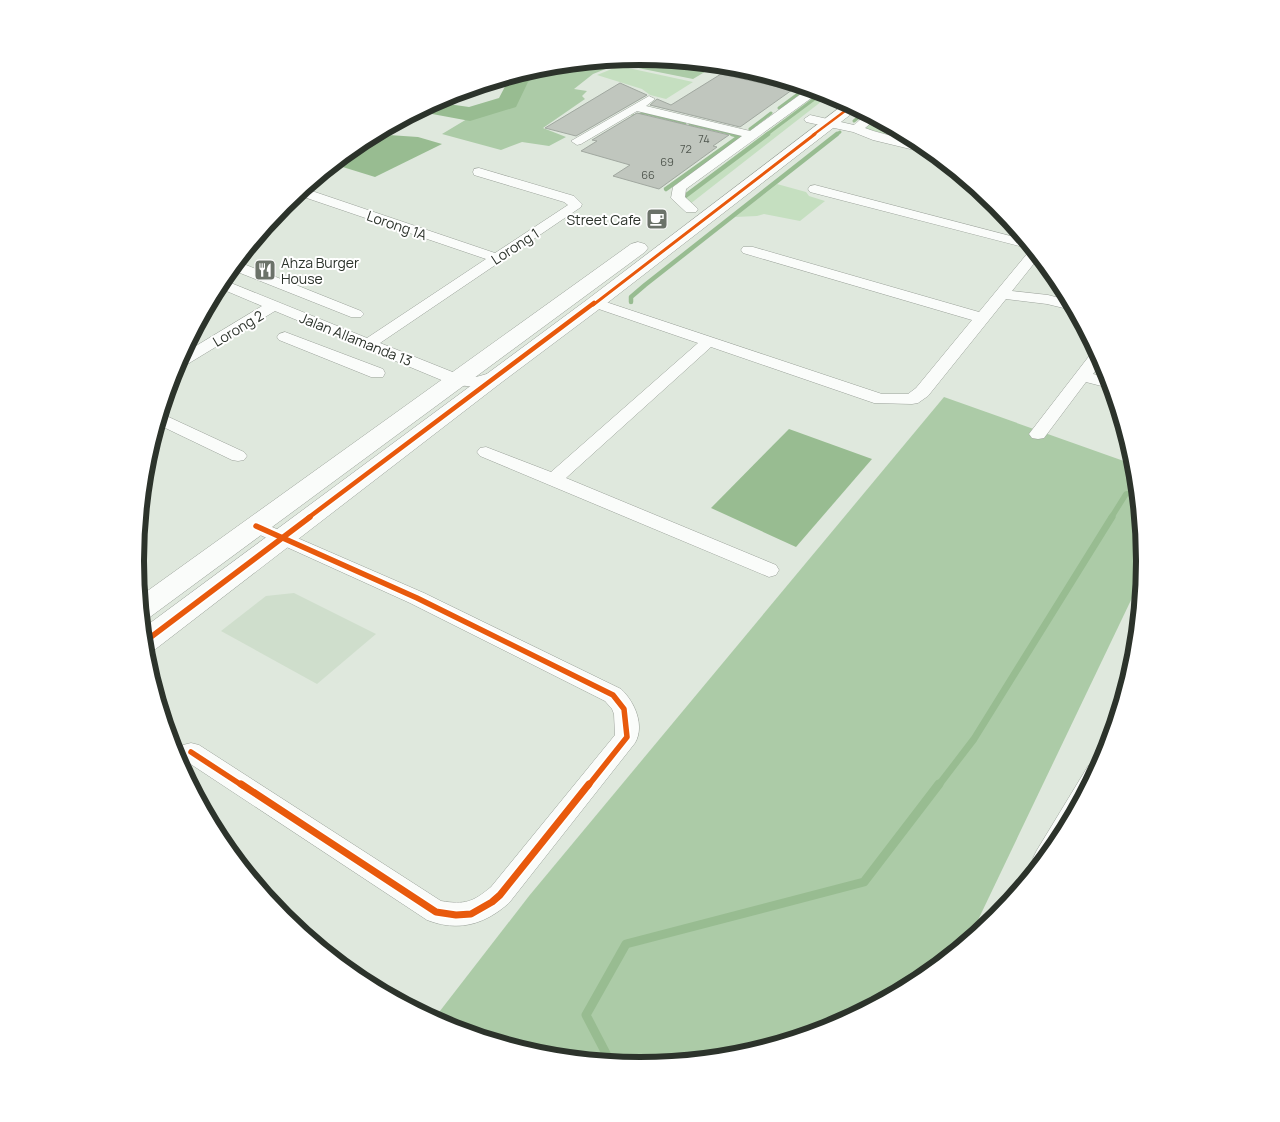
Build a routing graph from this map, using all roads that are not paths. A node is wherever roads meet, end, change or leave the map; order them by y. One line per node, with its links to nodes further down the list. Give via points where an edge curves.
1 (808, 95): 10 (street)
2 (651, 97): 4 (street)
3 (830, 103): 6 (street)
4 (637, 107): 10 (street); 11 (street)
5 (846, 110): 8 (street)
6 (810, 119): 8 (street); 16 (street)
7 (867, 120): 9 (street)
8 (830, 123): 9 (street); 24 (street)
9 (856, 129): 12 (street)
10 (752, 135): 16 (street, via 680,187 678,198)
11 (577, 141)
12 (910, 145)
13 (479, 172): 20 (street, Lorong 1, via 569,199 575,204)
14 (815, 190): 17 (street)
15 (307, 194): 20 (street, Lorong 1A)
16 (691, 209): 39 (street)
17 (1020, 242)
18 (748, 250): 28 (street)
19 (1032, 257): 23 (street)
20 (496, 258): 32 (street, Lorong 1)
21 (240, 268): 27 (street)
22 (228, 285): 26 (street, Jalan Allamanda 13)
23 (1004, 294): 25 (street); 28 (street)
24 (595, 304): 31 (street); 38 (street)
25 (1064, 304)
26 (274, 305): 29 (street, Jalan Allamanda 13); 34 (street, Lorong 2)
27 (356, 314)
28 (982, 318): 31 (street, via 922,392 912,399 880,399)
29 (336, 331): 32 (street, Jalan Allamanda 13); 33 (street)
30 (286, 337): 33 (street)
31 (708, 342): 45 (street)
32 (368, 344): 39 (street, Jalan Allamanda 13)
33 (310, 346): 36 (street)
34 (188, 357)
35 (1094, 361): 37 (street)
36 (377, 373)
37 (1083, 376): 40 (street); 42 (street)
38 (494, 377): 39 (street, Jalan Allamanda 13, via 477,382); 47 (street)
39 (457, 380): 46 (street)
40 (1102, 381)
41 (165, 421): 44 (street)
42 (1038, 434)
43 (486, 452): 45 (street)
44 (238, 456)
45 (553, 480): 48 (street)
46 (256, 526): 47 (street); 49 (street)
47 (283, 537): 50 (street); 51 (street, via 417,598 613,695 626,713 627,737 500,895 485,908 459,917 436,912)
48 (769, 570)
49 (146, 606)
50 (150, 638)
51 (191, 752)

